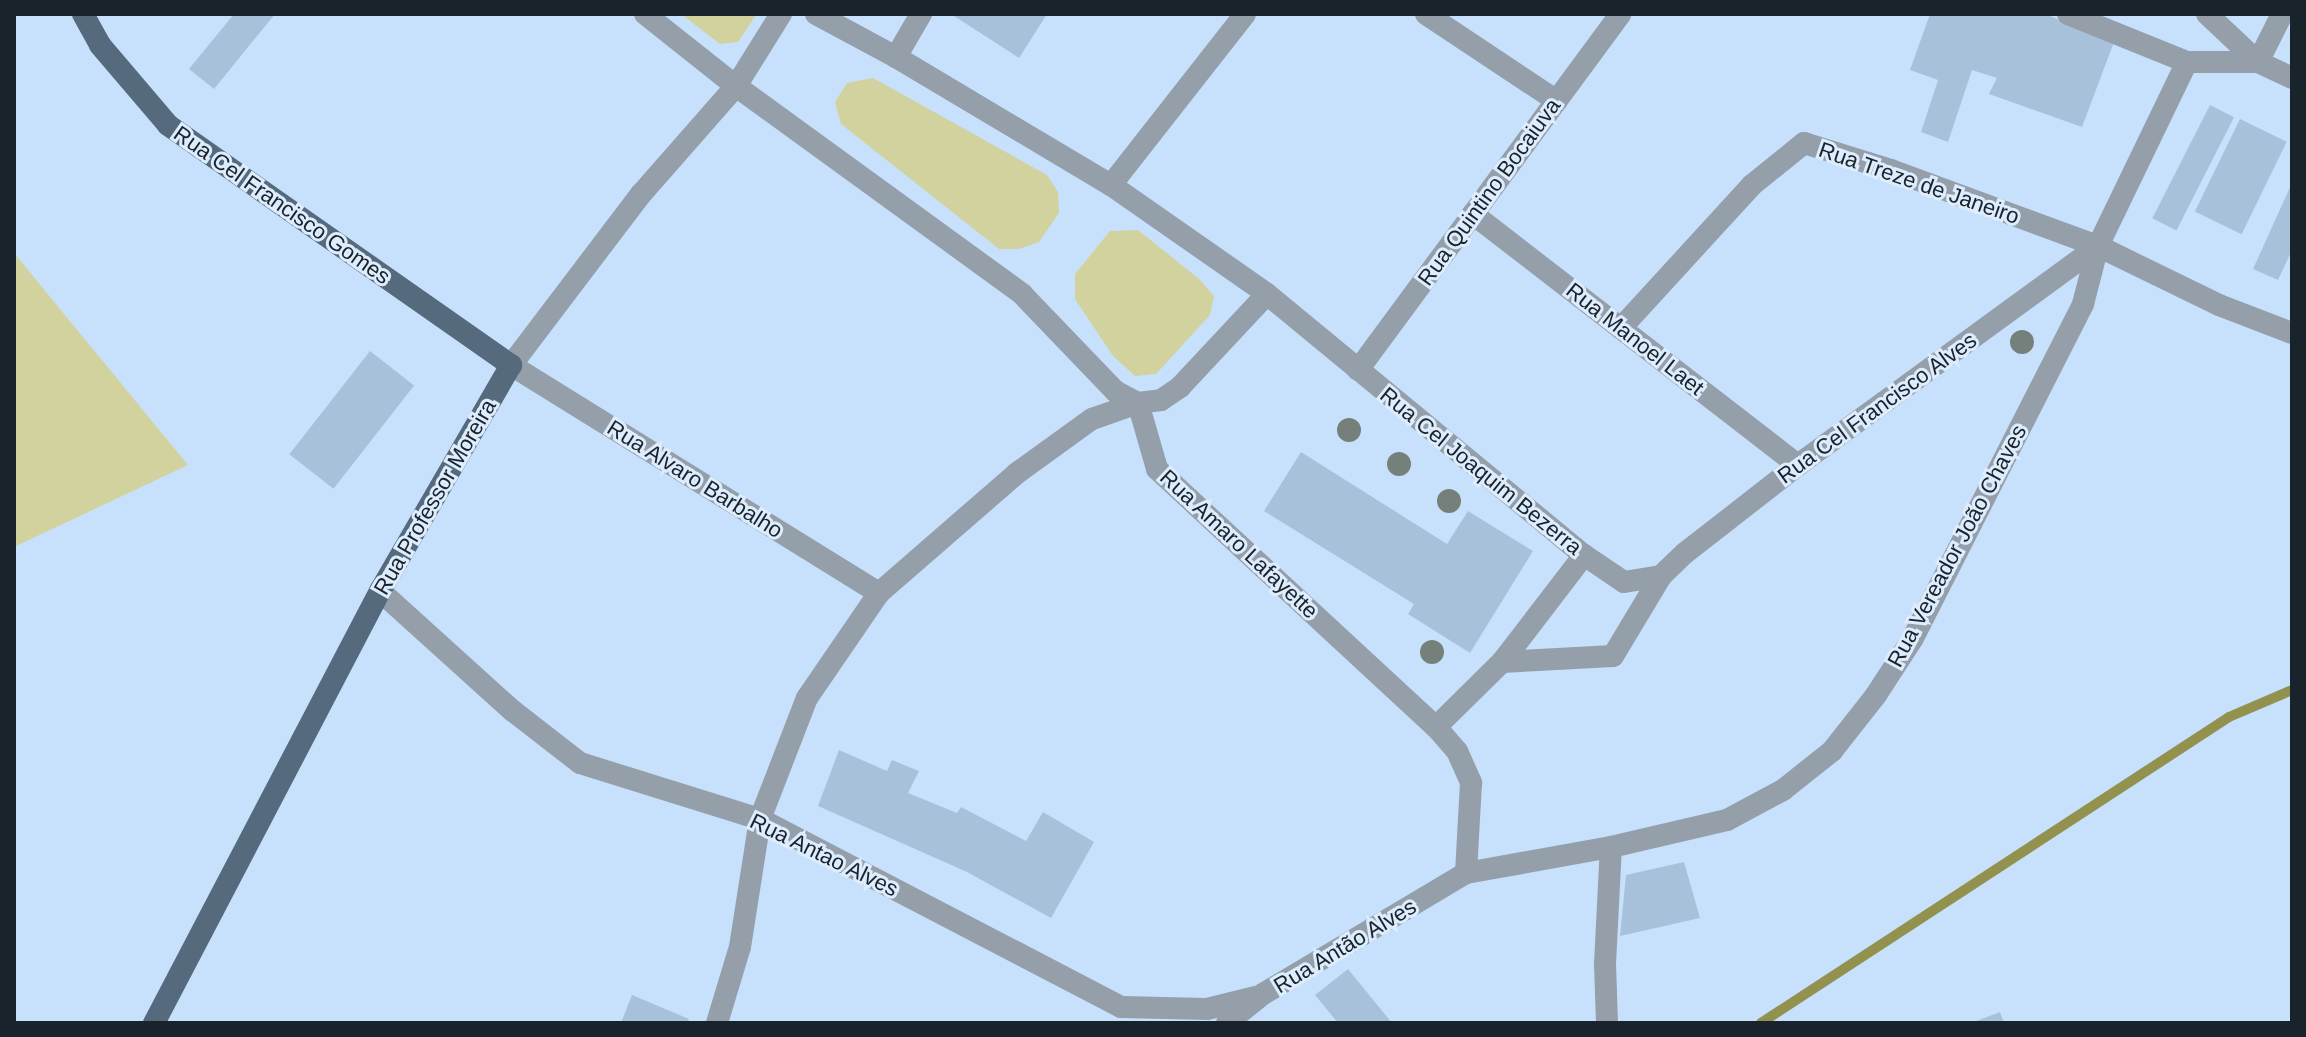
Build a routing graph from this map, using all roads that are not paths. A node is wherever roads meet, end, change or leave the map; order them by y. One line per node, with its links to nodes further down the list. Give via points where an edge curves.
1 (83, 14): 24 (main road, Rua Cel Francisco Gomes, via 100,45 168,125)
2 (645, 14): 16 (street)
3 (781, 14): 16 (street, Rua Professor Moreira)
4 (816, 14): 12 (street)
5 (921, 14): 12 (street)
6 (1245, 14): 18 (street)
7 (1426, 14): 17 (street)
8 (1620, 14): 17 (street, Rua Quintino Bocaiuva)
9 (2068, 14): 13 (street)
10 (2207, 14): 14 (street)
11 (2282, 14): 14 (street)
12 (896, 57): 18 (street)
13 (2187, 62): 14 (street); 20 (street, Rua Vereador João Chaves)
14 (2258, 62): 15 (street)
15 (2292, 78)
16 (736, 86): 24 (street, Rua Professor Moreira, via 641,194); 26 (street, via 1022,294 1115,391)
17 (1557, 101): 19 (street, Rua Quintino Bocaiuva)
18 (1111, 185): 21 (street)
19 (1473, 214): 22 (street, Rua Manoel Laet); 25 (street, Rua Quintino Bocaiuva)
20 (2098, 246): 22 (street, Rua Treze de Janeiro, via 1804,143 1752,185); 23 (street, via 2219,305); 27 (street, Rua Cel Francisco Alves); 35 (street, Rua Vereador João Chaves, via 2083,304 1913,638 1832,751 1783,790 1727,820)
21 (1267, 294): 25 (street, Rua Cel Joaquim Bezerra); 26 (street, via 1180,387 1161,400)
22 (1621, 328): 27 (street, Rua Manoel Laet)
23 (2292, 333)
24 (511, 365): 30 (main road, Rua Professor Moreira); 31 (street, Rua Alvaro Barbalho)
25 (1358, 370): 28 (street, Rua Cel Joaquim Bezerra)
26 (1138, 403): 31 (street, via 1092,419 1017,473); 33 (street, Rua Amaro Lafayette, via 1157,469)
27 (1798, 465): 29 (street, Rua Cel Francisco Alves)
28 (1584, 555): 29 (street, Rua Cel Joaquim Bezerra, via 1624,582); 32 (street)
29 (1661, 576): 32 (street, via 1613,656)
30 (380, 591): 34 (street, Rua Antao Alves, via 513,711 580,763); 39 (main road, Rua Professor Moreira)
31 (879, 593): 34 (street, via 807,698)
32 (1502, 662): 33 (street)
33 (1436, 727): 36 (street, Rua Amaro Lafayette, via 1457,751 1471,783)
34 (760, 819): 38 (street, Rua Antao Alves); 40 (street, via 740,947)
35 (1611, 847): 36 (street, Rua Vereador João Chaves); 42 (street)
36 (1466, 873): 37 (street, Rua Antão Alves)
37 (1263, 994): 38 (street, Rua Antao Alves, via 1207,1009); 41 (street, Rua Antão Alves)
38 (1120, 1015)
39 (154, 1023)
40 (717, 1023)
41 (1227, 1023)
42 (1607, 1023)

